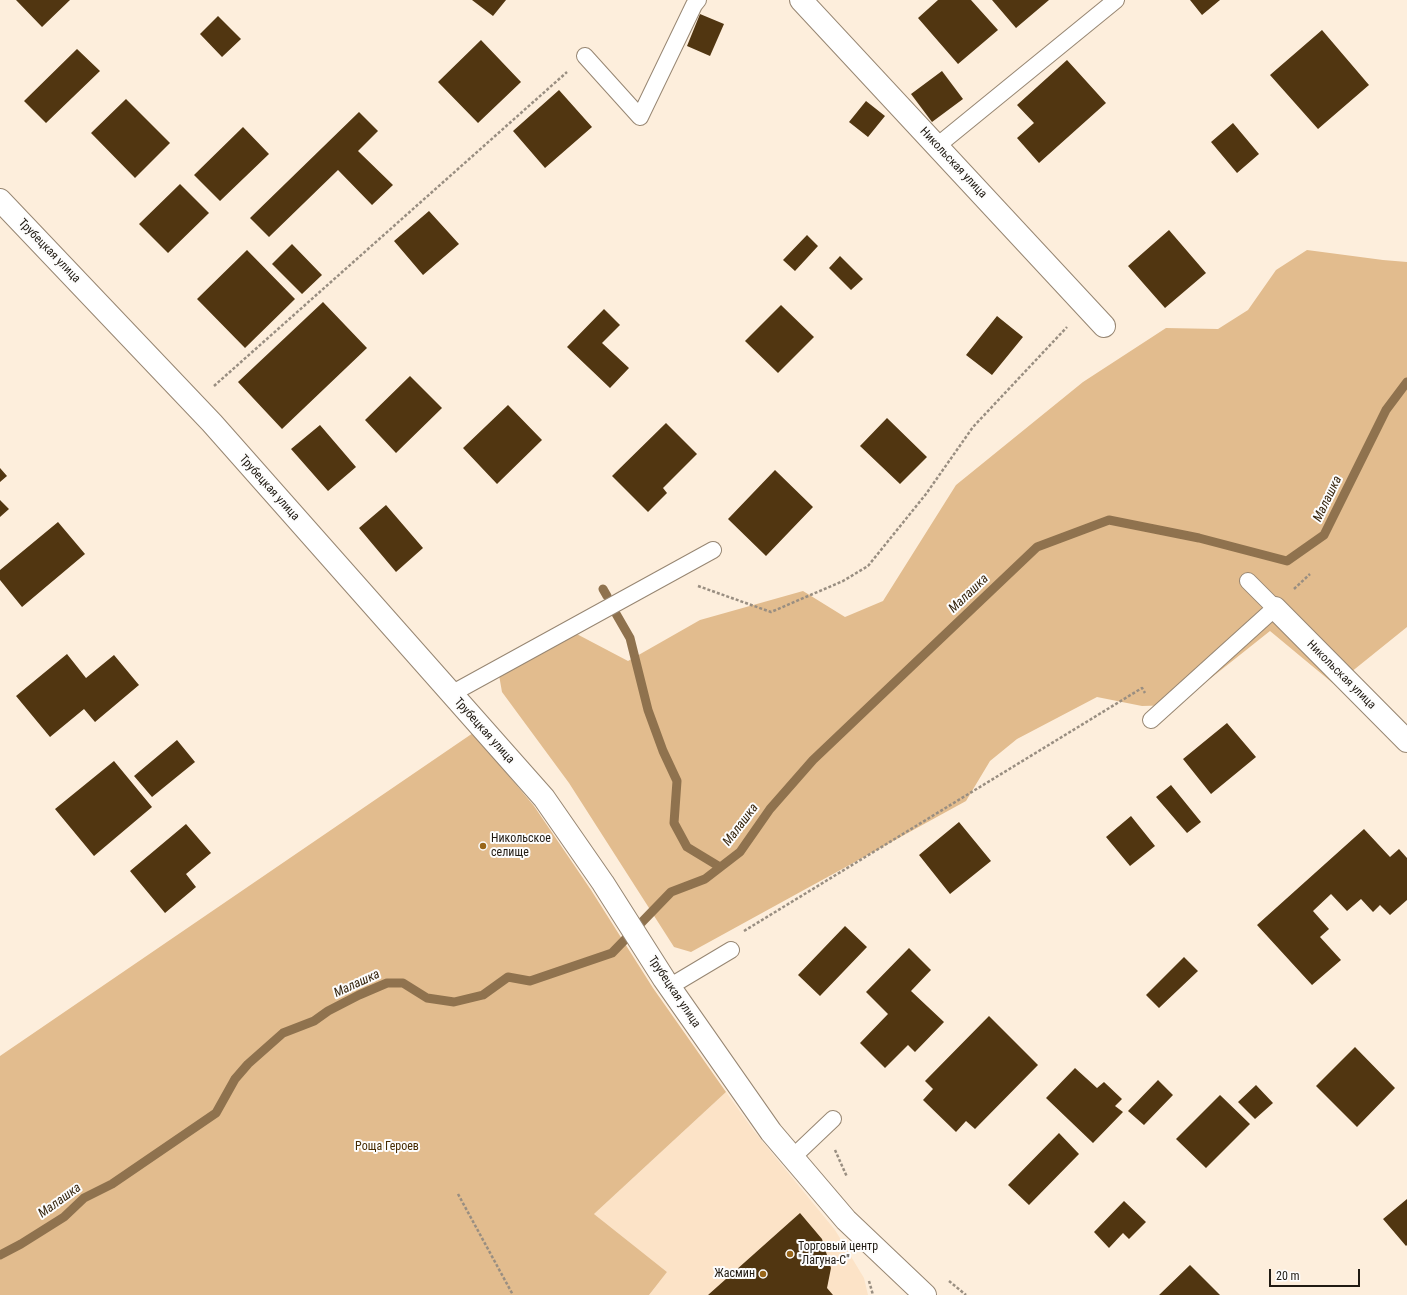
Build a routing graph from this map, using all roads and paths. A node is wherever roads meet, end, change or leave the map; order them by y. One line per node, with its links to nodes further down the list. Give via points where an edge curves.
1 (698, 0): 4 (lane, via 640,117)
2 (801, 0): 5 (main road, Никольская улица)
3 (1116, 0): 5 (lane)
4 (585, 56): 9 (path)
5 (937, 146): 7 (main road, Никольская улица)
6 (0, 200): 14 (main road, Трубецкая улица, via 212,423)
7 (1086, 307): 8 (main road, Никольская улица); 11 (path, via 974,428 926,494 868,566 856,574 771,612)
8 (1104, 326)
9 (210, 390)
10 (713, 550): 11 (lane)
11 (667, 575): 14 (lane)
12 (1248, 581): 13 (lane)
13 (1275, 608): 15 (lane); 16 (main road, Никольская улица)
14 (451, 694): 19 (main road, Трубецкая улица, via 544,798 603,883)
15 (1155, 716): 17 (path, via 1142,688)
16 (1407, 741)
17 (743, 931)
18 (731, 950): 19 (lane)
19 (667, 983): 21 (main road, Трубецкая улица, via 771,1132)
20 (829, 1123): 21 (lane); 22 (path)
21 (793, 1157): 24 (main road, Трубецкая улица)
22 (848, 1181)
23 (458, 1194): 25 (path)
24 (906, 1288): 26 (main road, Трубецкая улица)
25 (513, 1295)
26 (925, 1295)

